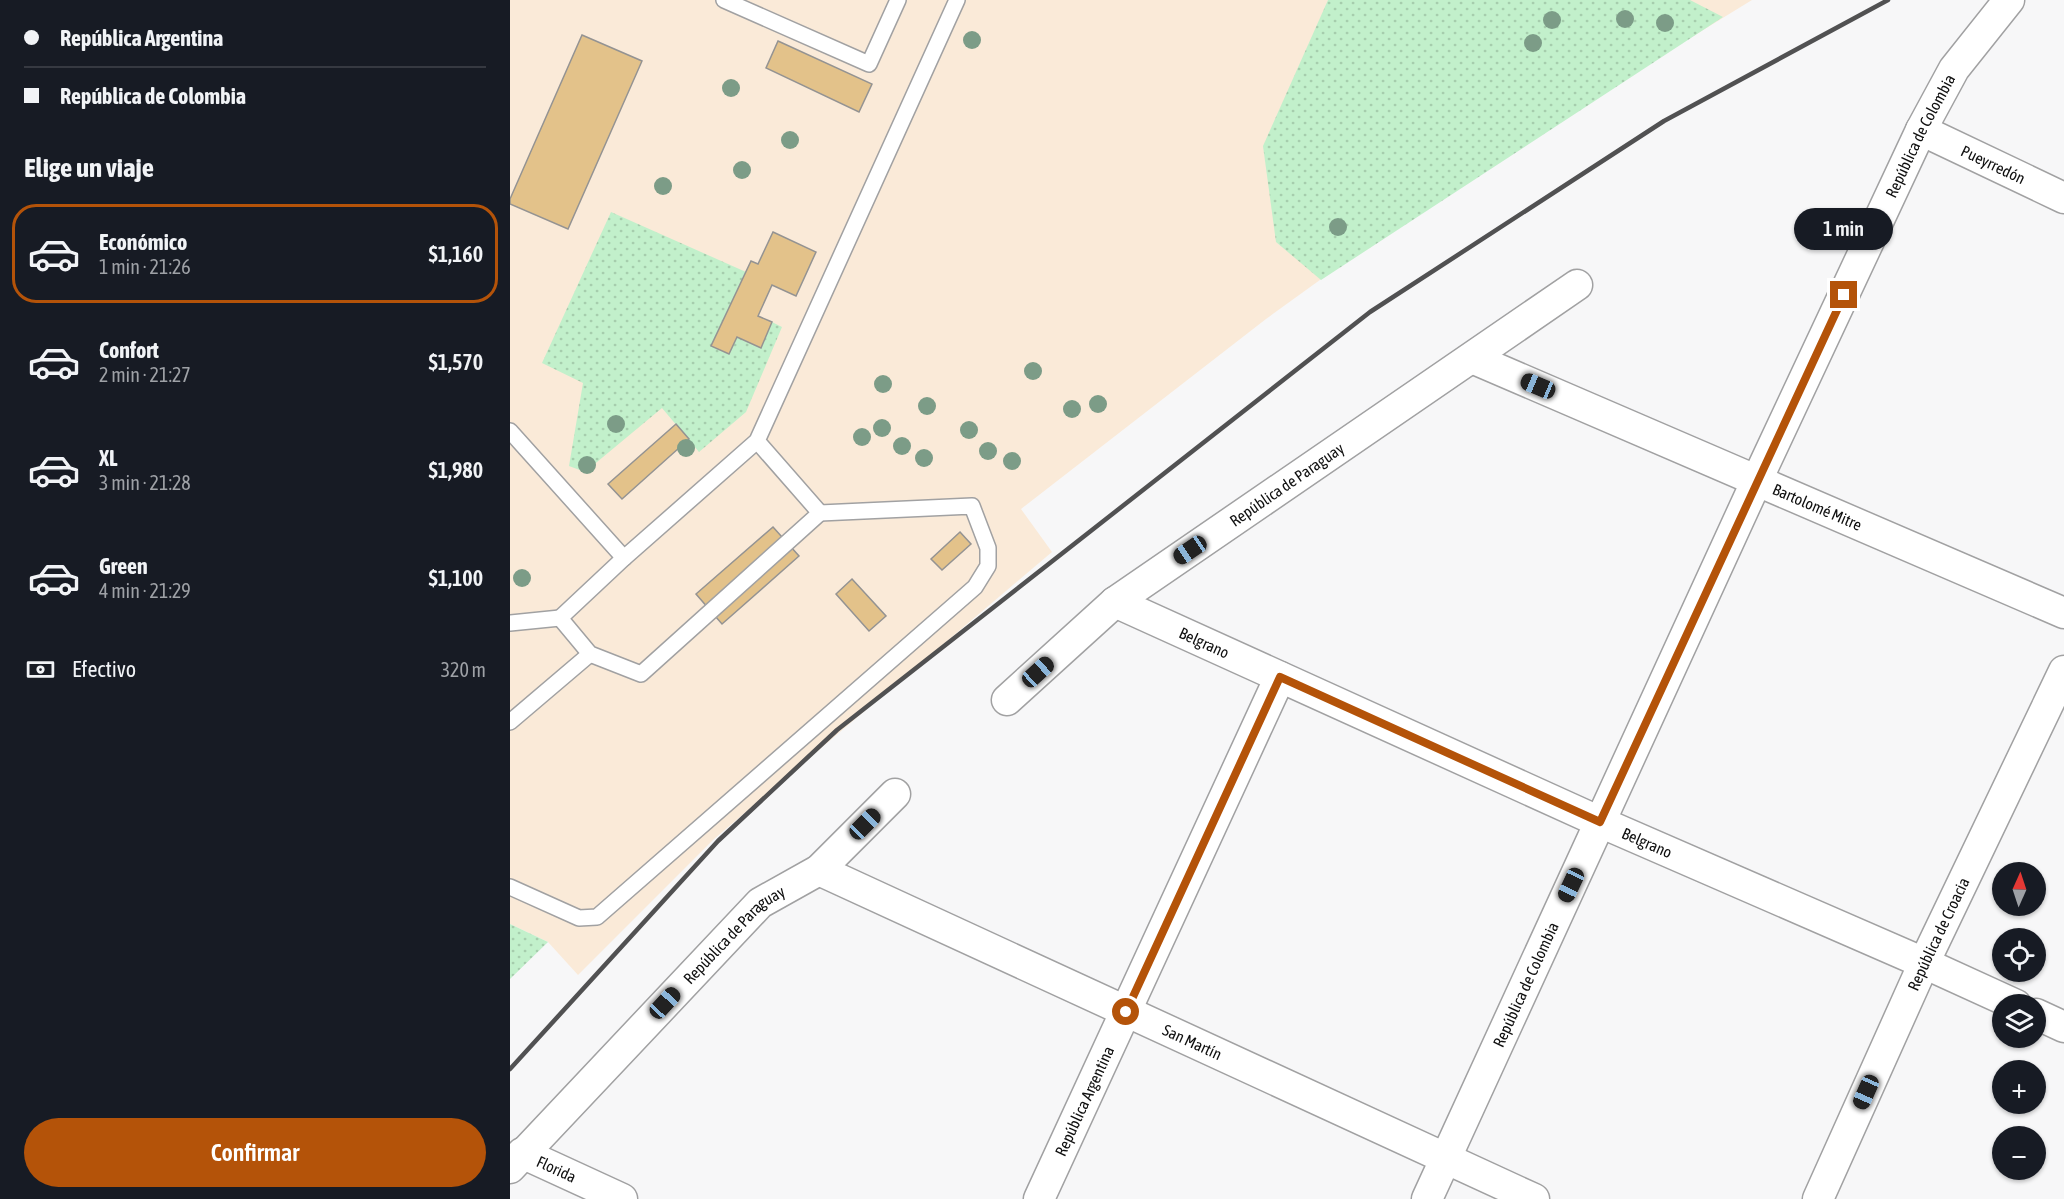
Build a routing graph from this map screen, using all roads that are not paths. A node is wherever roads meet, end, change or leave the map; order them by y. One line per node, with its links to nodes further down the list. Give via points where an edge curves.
1 (724, 0): 2 (lane, via 869,64)
2 (898, 0)
3 (957, 0): 10 (lane)
4 (2009, 0): 5 (street, República de Colombia, via 1954,69)
5 (1921, 130): 6 (street, Pueyrredón); 11 (street, República de Colombia)
6 (2064, 198)
7 (1577, 285): 8 (street, República de Paraguay)
8 (1472, 358): 11 (street, Bartolomé Mitre); 14 (street, República de Paraguay)
9 (510, 431): 13 (lane)
10 (757, 441): 12 (lane); 13 (lane)
11 (1756, 480): 15 (street, Bartolomé Mitre); 24 (street, República de Colombia)
12 (820, 513): 18 (lane, via 641,675); 26 (lane, via 972,506 988,548 988,566 975,587 597,917 579,918)
13 (624, 558): 16 (lane)
14 (1114, 602): 20 (street, Belgrano); 21 (street, República de Paraguay)
15 (2064, 613)
16 (560, 618): 17 (lane); 18 (lane)
17 (510, 623)
18 (590, 654): 22 (lane)
19 (2064, 671): 27 (street, República de Croacia)
20 (1280, 677): 24 (street, Belgrano); 29 (street, República Argentina)
21 (1007, 699)
22 (510, 722)
23 (895, 794): 25 (street, República de Paraguay)
24 (1600, 822): 27 (street, Belgrano); 32 (street, República de Colombia)
25 (819, 870): 29 (street, San Martín); 33 (street, República de Paraguay, via 760,903)
26 (510, 887)
27 (1924, 963): 28 (street, Belgrano); 38 (street, República de Croacia)
28 (1992, 994)
29 (1126, 1012): 32 (street, San Martín); 35 (street, República Argentina)
30 (2046, 1019): 31 (street)
31 (2064, 1027)
32 (1446, 1158): 36 (street, República de Colombia); 37 (street, San Martín)
33 (516, 1160): 34 (street, Florida)
34 (622, 1199)
35 (1040, 1199)
36 (1427, 1199)
37 (1534, 1199)
38 (1818, 1199)

